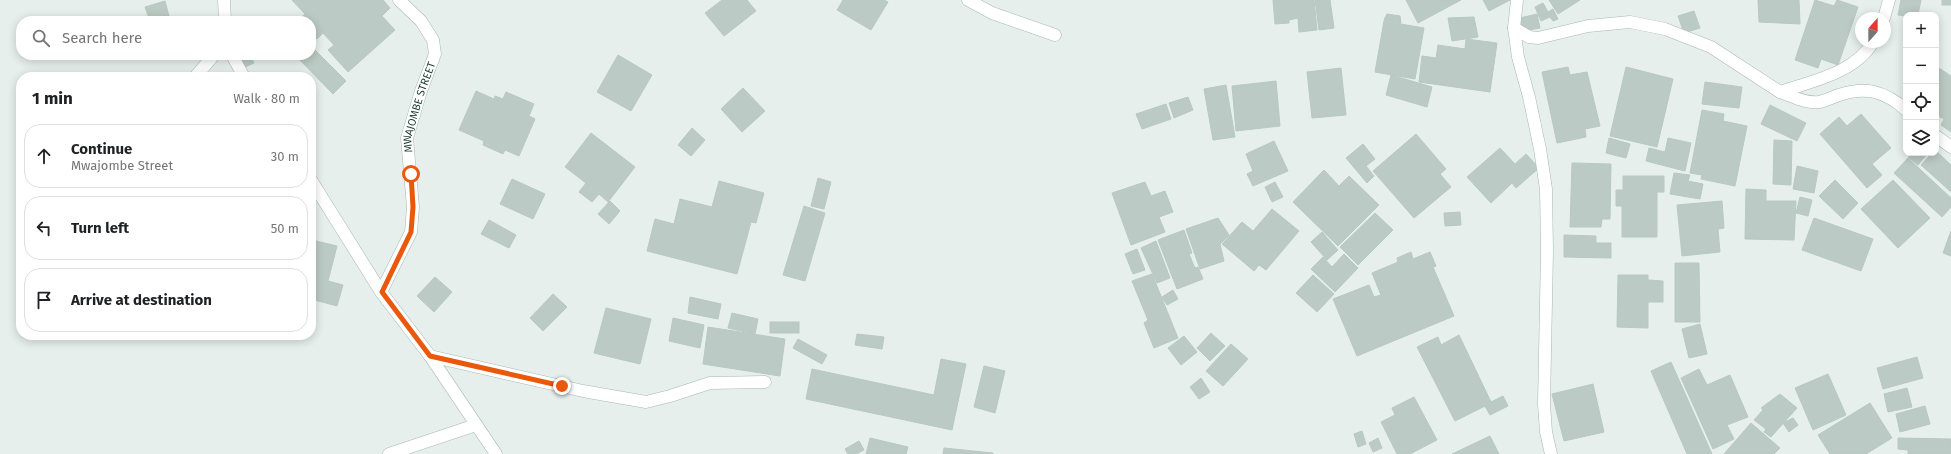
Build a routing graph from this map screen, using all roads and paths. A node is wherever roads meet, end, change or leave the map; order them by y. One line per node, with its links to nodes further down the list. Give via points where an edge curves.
1 (224, 0): 7 (street)
2 (399, 0): 20 (street, MWAJOMBE STREET, via 421,21 433,40 435,54 407,138 413,207 411,232)
3 (968, 0): 9 (street, via 992,13)
4 (1517, 0): 8 (street)
5 (1889, 0): 6 (street)
6 (1886, 12)
7 (225, 16)
8 (1514, 28): 15 (street, via 1529,37 1538,38 1588,26 1630,22 1665,29 1711,47); 26 (street, via 1518,57 1539,141 1546,189 1548,251 1544,404)
9 (1055, 35)
10 (1869, 48): 15 (street, via 1842,70)
11 (210, 60): 13 (street)
12 (235, 60): 14 (street)
13 (199, 72)
14 (241, 72)
15 (1780, 92): 16 (street, via 1807,101 1819,102 1851,90 1866,89 1883,94)
16 (1903, 107)
17 (1939, 138): 18 (street)
18 (1951, 146)
19 (316, 188): 20 (street)
20 (382, 292): 21 (street)
21 (430, 356): 22 (street, via 583,391 646,402 710,383); 23 (street)
22 (765, 382)
23 (476, 425): 24 (street); 25 (street)
24 (390, 454)
25 (496, 454)
26 (1551, 454)

